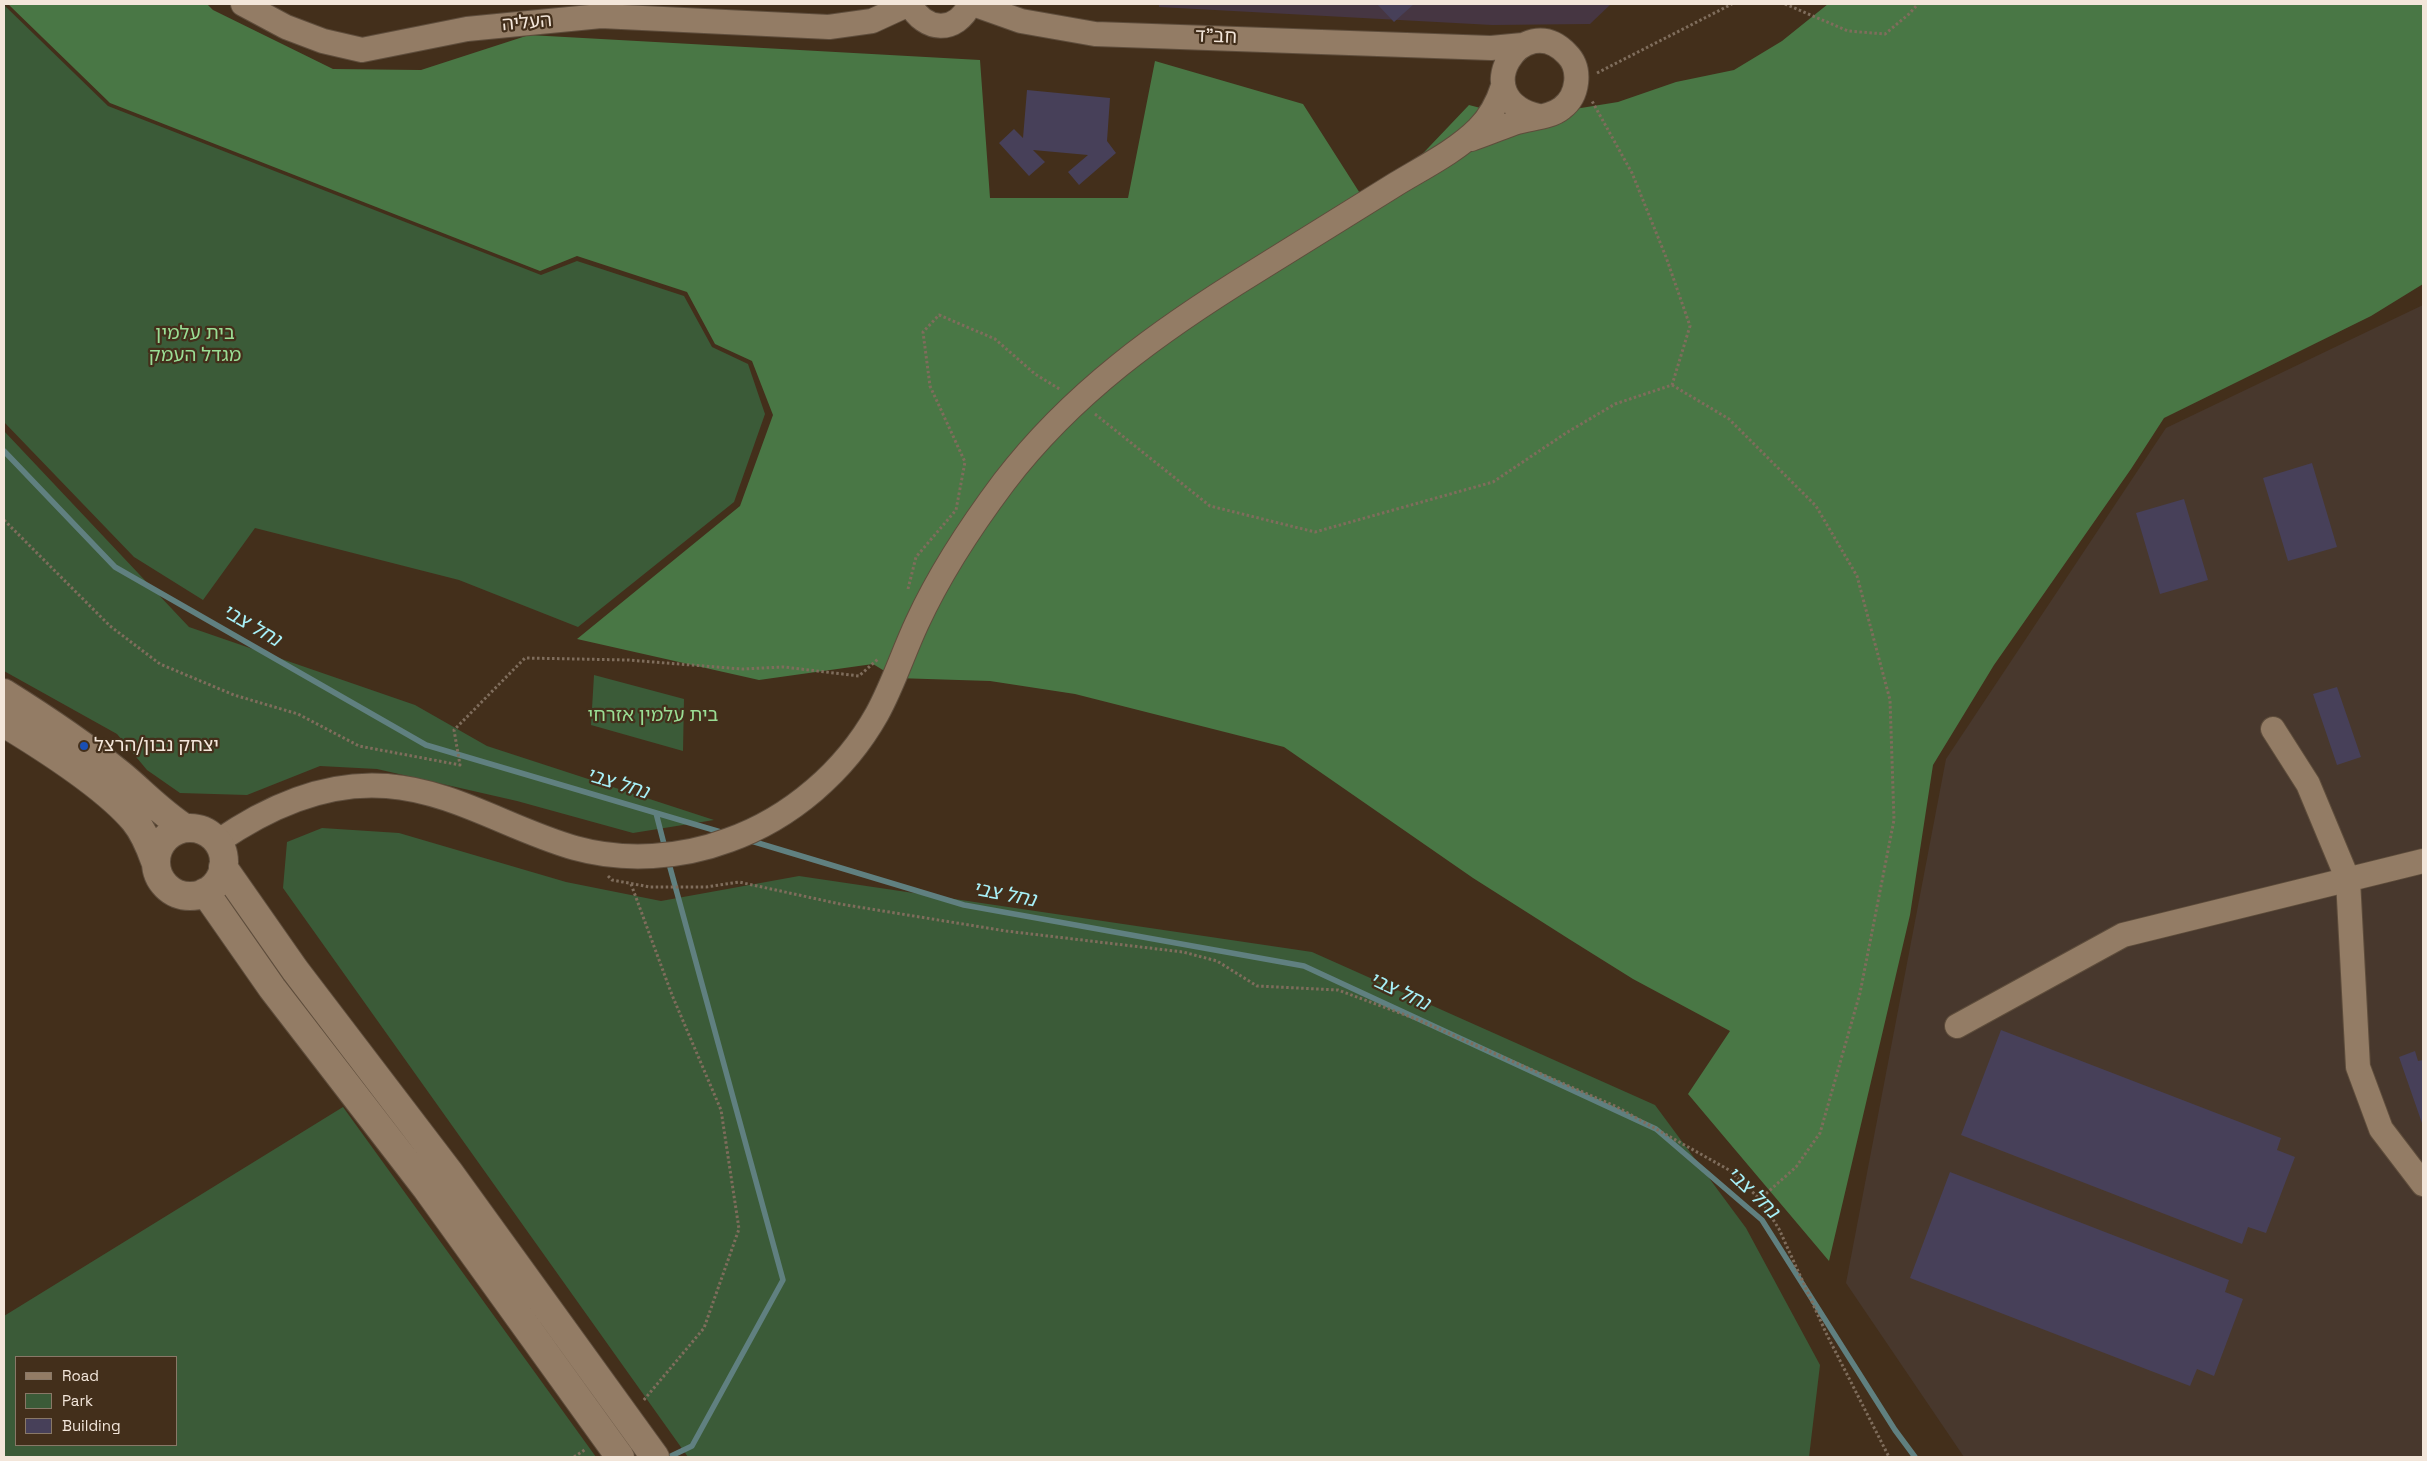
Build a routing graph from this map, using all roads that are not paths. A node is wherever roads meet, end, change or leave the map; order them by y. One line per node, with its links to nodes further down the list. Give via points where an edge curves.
1 (243, 4): 2 (street, העליה, via 286,27 323,41 362,50 467,28 601,16 830,27 872,21)
2 (909, 4): 3 (street, via 924,22 940,26 957,21)
3 (972, 4): 5 (street, חב"ד, via 1021,21 1095,34)
4 (1523, 45): 5 (street, חב"ד); 6 (street, via 1506,62); 7 (street, via 1536,41 1559,47 1569,55 1577,78 1575,90 1561,109)
5 (1463, 47): 6 (street, חב"ד, via 1492,65)
6 (1503, 83): 7 (street, via 1508,98 1516,107); 8 (street, via 1497,103 1485,122)
7 (1538, 116): 8 (street)
8 (1459, 144): 13 (street, via 1185,316 1139,347 1078,400 1024,456 952,558 917,623 879,710 851,753 792,808 751,832 702,849 674,854 634,857 601,854 576,848 441,796 371,785 342,788 296,800 257,816)
9 (4, 693): 12 (street, via 87,747)
10 (4, 723): 15 (street, via 113,799 147,840)
11 (2273, 729): 16 (street, via 2308,784)
12 (184, 828): 13 (street, via 205,831); 15 (street, via 162,842)
13 (220, 854): 17 (street, via 218,882); 21 (street, via 295,970 455,1180)
14 (2423, 860): 16 (street)
15 (155, 861): 17 (street, via 160,877 170,889 184,895)
16 (2348, 880): 18 (street, via 2123,935); 19 (street, via 2358,1067 2381,1129)
17 (205, 892): 20 (street, via 272,988 427,1189)
18 (1957, 1026)
19 (2423, 1184)
20 (620, 1457)
21 (655, 1457)

